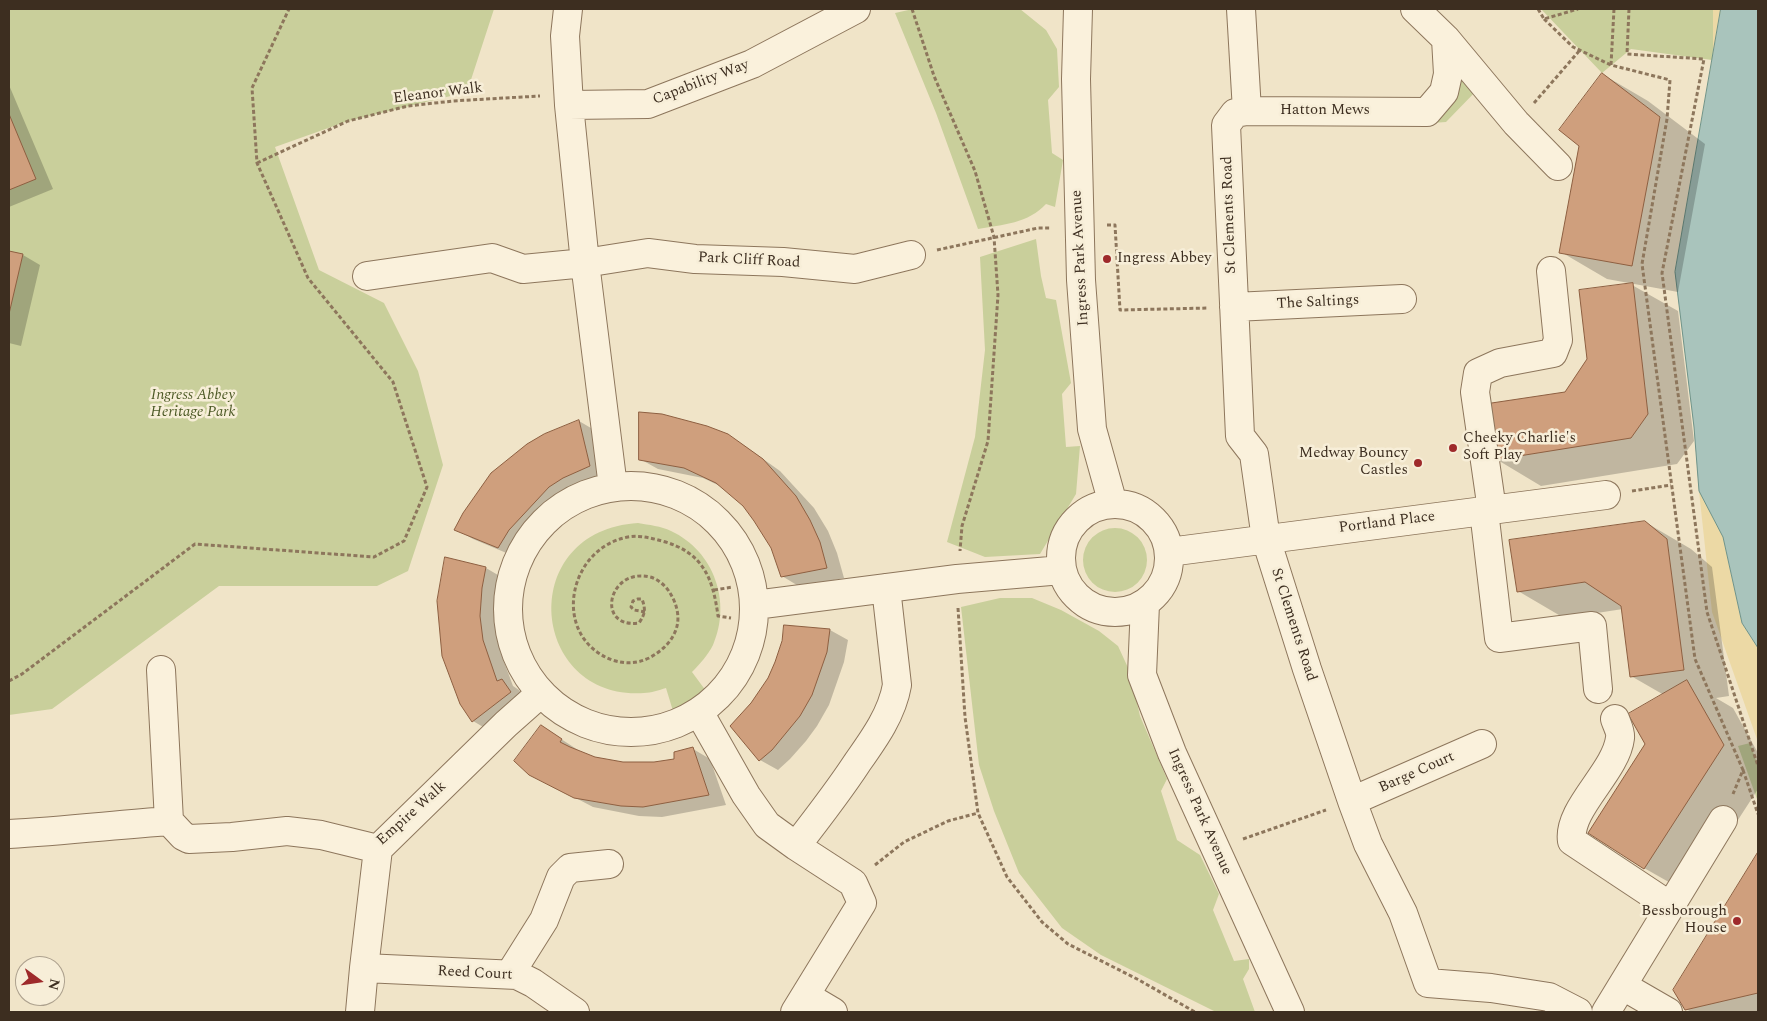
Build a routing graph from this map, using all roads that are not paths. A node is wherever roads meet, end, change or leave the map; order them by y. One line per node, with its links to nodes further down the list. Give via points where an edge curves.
1 (568, 9): 7 (street, via 565,36)
2 (856, 9): 7 (street, Capability Way, via 752,64 648,104)
3 (1078, 9): 18 (street, Ingress Park Avenue, via 1076,79 1081,280 1092,429)
4 (1241, 9): 8 (street)
5 (1415, 9): 6 (street)
6 (1446, 39): 8 (street, Hatton Mews, via 1448,74 1444,92 1427,112); 9 (street, via 1516,124)
7 (569, 105): 11 (street)
8 (1247, 111): 15 (street, St Clements Road, via 1235,113 1226,125)
9 (1558, 166)
10 (911, 255): 11 (street, Park Cliff Road, via 855,269 648,253)
11 (585, 263): 13 (street, Park Cliff Road, via 523,269 492,258); 16 (street)
12 (1551, 271): 19 (street, via 1558,340 1553,353 1500,363 1478,374 1475,392)
13 (367, 276)
14 (1402, 300): 15 (street, The Saltings)
15 (1234, 307): 20 (street, St Clements Road, via 1240,436 1254,454)
16 (613, 486): 25 (street, via 651,487 686,498 717,520 739,549 752,584); 28 (street, via 577,498 546,520 523,551 510,586 509,625 519,662)
17 (1606, 495): 19 (street, Portland Place)
18 (1113, 504): 21 (street, via 1144,512 1165,537); 22 (street, via 1083,514 1072,526 1064,539)
19 (1488, 510): 20 (street, Portland Place); 27 (street, via 1499,638 1592,626)
20 (1266, 540): 21 (street, Portland Place); 32 (street, St Clements Road)
21 (1168, 552): 24 (street, via 1164,581)
22 (1062, 570): 23 (street); 24 (street, via 1069,587 1080,600 1095,609 1129,611)
23 (886, 588): 25 (street); 36 (street, via 898,685 894,701 877,735)
24 (1145, 604): 47 (street, Ingress Park Avenue, via 1142,675 1172,753)
25 (754, 613): 29 (street, via 748,649 736,675 718,697)
26 (161, 670): 34 (street)
27 (1598, 689)
28 (541, 693): 29 (street, via 574,719 614,732 656,730); 37 (street, Empire Walk)
29 (699, 712): 36 (street, via 758,815 769,828)
30 (1616, 719): 39 (street, via 1621,736 1616,754 1581,809 1570,833 1572,841)
31 (1482, 744): 32 (street, Barge Court)
32 (1352, 801): 48 (street, St Clements Road, via 1368,844 1403,913 1428,983 1549,997)
33 (1723, 820): 39 (street)
34 (169, 821): 35 (street); 37 (street, Empire Walk, via 189,839 287,831)
35 (9, 834)
36 (796, 846): 43 (street, via 853,883 862,903)
37 (378, 848): 40 (street)
38 (610, 864): 41 (street, via 570,868 561,877 544,920)
39 (1670, 906): 42 (street)
40 (364, 968): 41 (street, Reed Court); 44 (street)
41 (510, 974): 45 (street, Reed Court, via 534,983)
42 (1623, 986): 49 (street); 50 (street)
43 (801, 1004): 46 (street)
44 (360, 1012)
45 (575, 1012)
46 (833, 1012)
47 (1290, 1012)
48 (1578, 1012)
49 (1606, 1012)
50 (1668, 1012)

